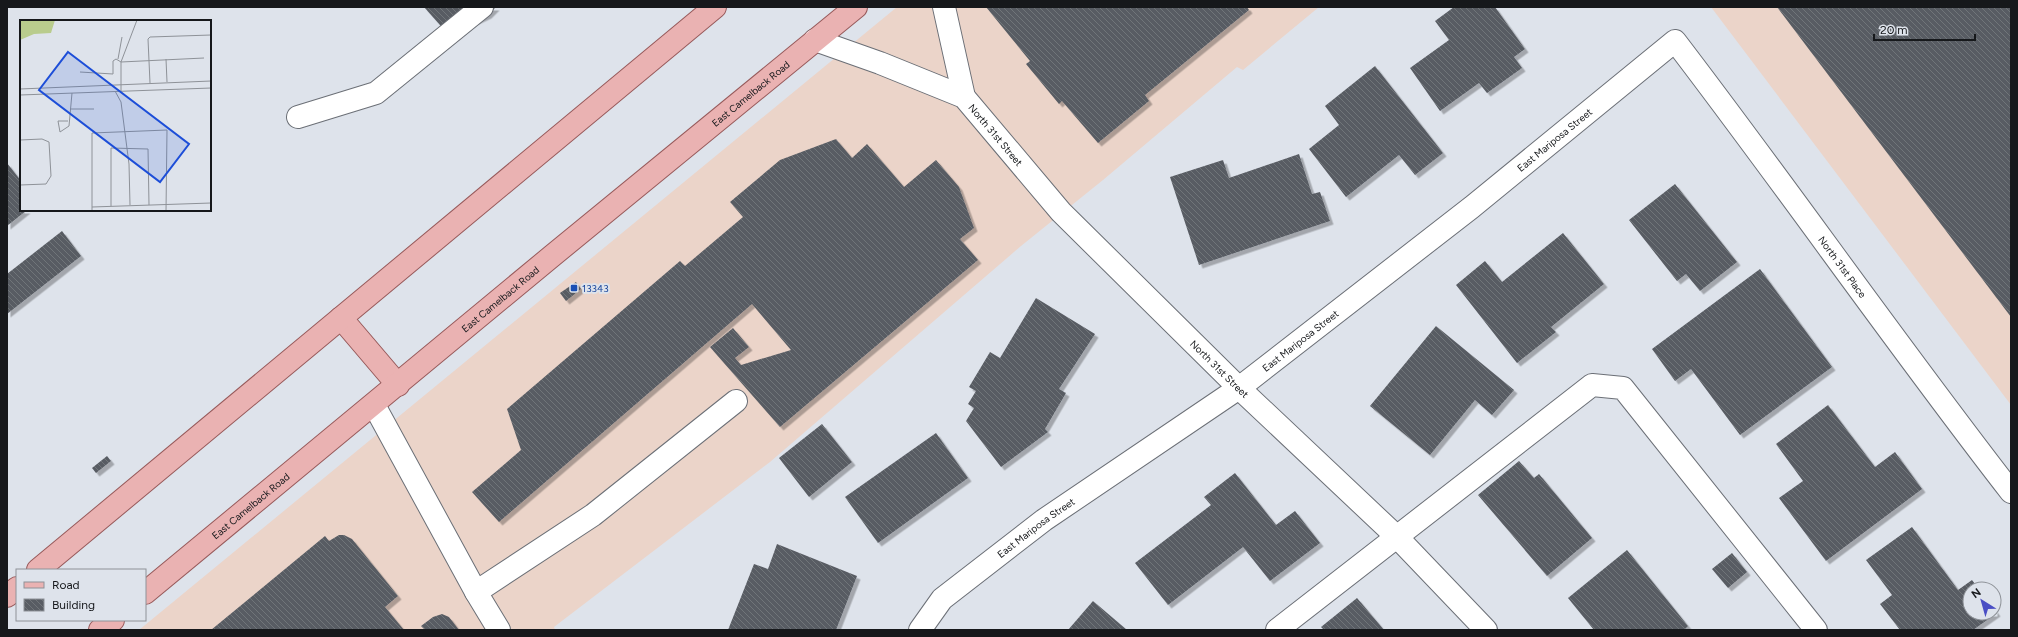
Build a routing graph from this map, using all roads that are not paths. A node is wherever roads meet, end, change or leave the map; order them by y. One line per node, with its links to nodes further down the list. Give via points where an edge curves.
1 (482, 7): 8 (street, via 376,93)
2 (715, 7): 9 (main road)
3 (856, 7): 5 (main road, East Camelback Road)
4 (944, 7): 7 (street, North 31st Street)
5 (815, 40): 7 (street, North 31st Street); 10 (main road, East Camelback Road)
6 (1675, 41): 11 (street, East Mariposa Street, via 1472,207); 14 (street, North 31st Place)
7 (964, 97): 11 (street, North 31st Street, via 1061,212)
8 (298, 117)
9 (341, 318): 10 (main road); 16 (main road)
10 (398, 385): 13 (main road, East Camelback Road)
11 (1239, 388): 15 (street, North 31st Street); 24 (street, East Mariposa Street, via 1044,520 942,599)
12 (736, 401): 19 (street, via 594,515)
13 (374, 405): 18 (main road, East Camelback Road); 19 (street)
14 (2011, 492)
15 (1397, 537): 25 (street); 26 (street, North 31st Street); 27 (street, via 1592,385 1623,388)
16 (39, 569)
17 (16, 589): 20 (main road)
18 (146, 592)
19 (476, 592): 23 (street)
20 (7, 596)
21 (112, 621): 22 (main road)
22 (100, 630)
23 (499, 630)
24 (920, 630)
25 (1276, 630)
26 (1486, 630)
27 (1816, 630)

